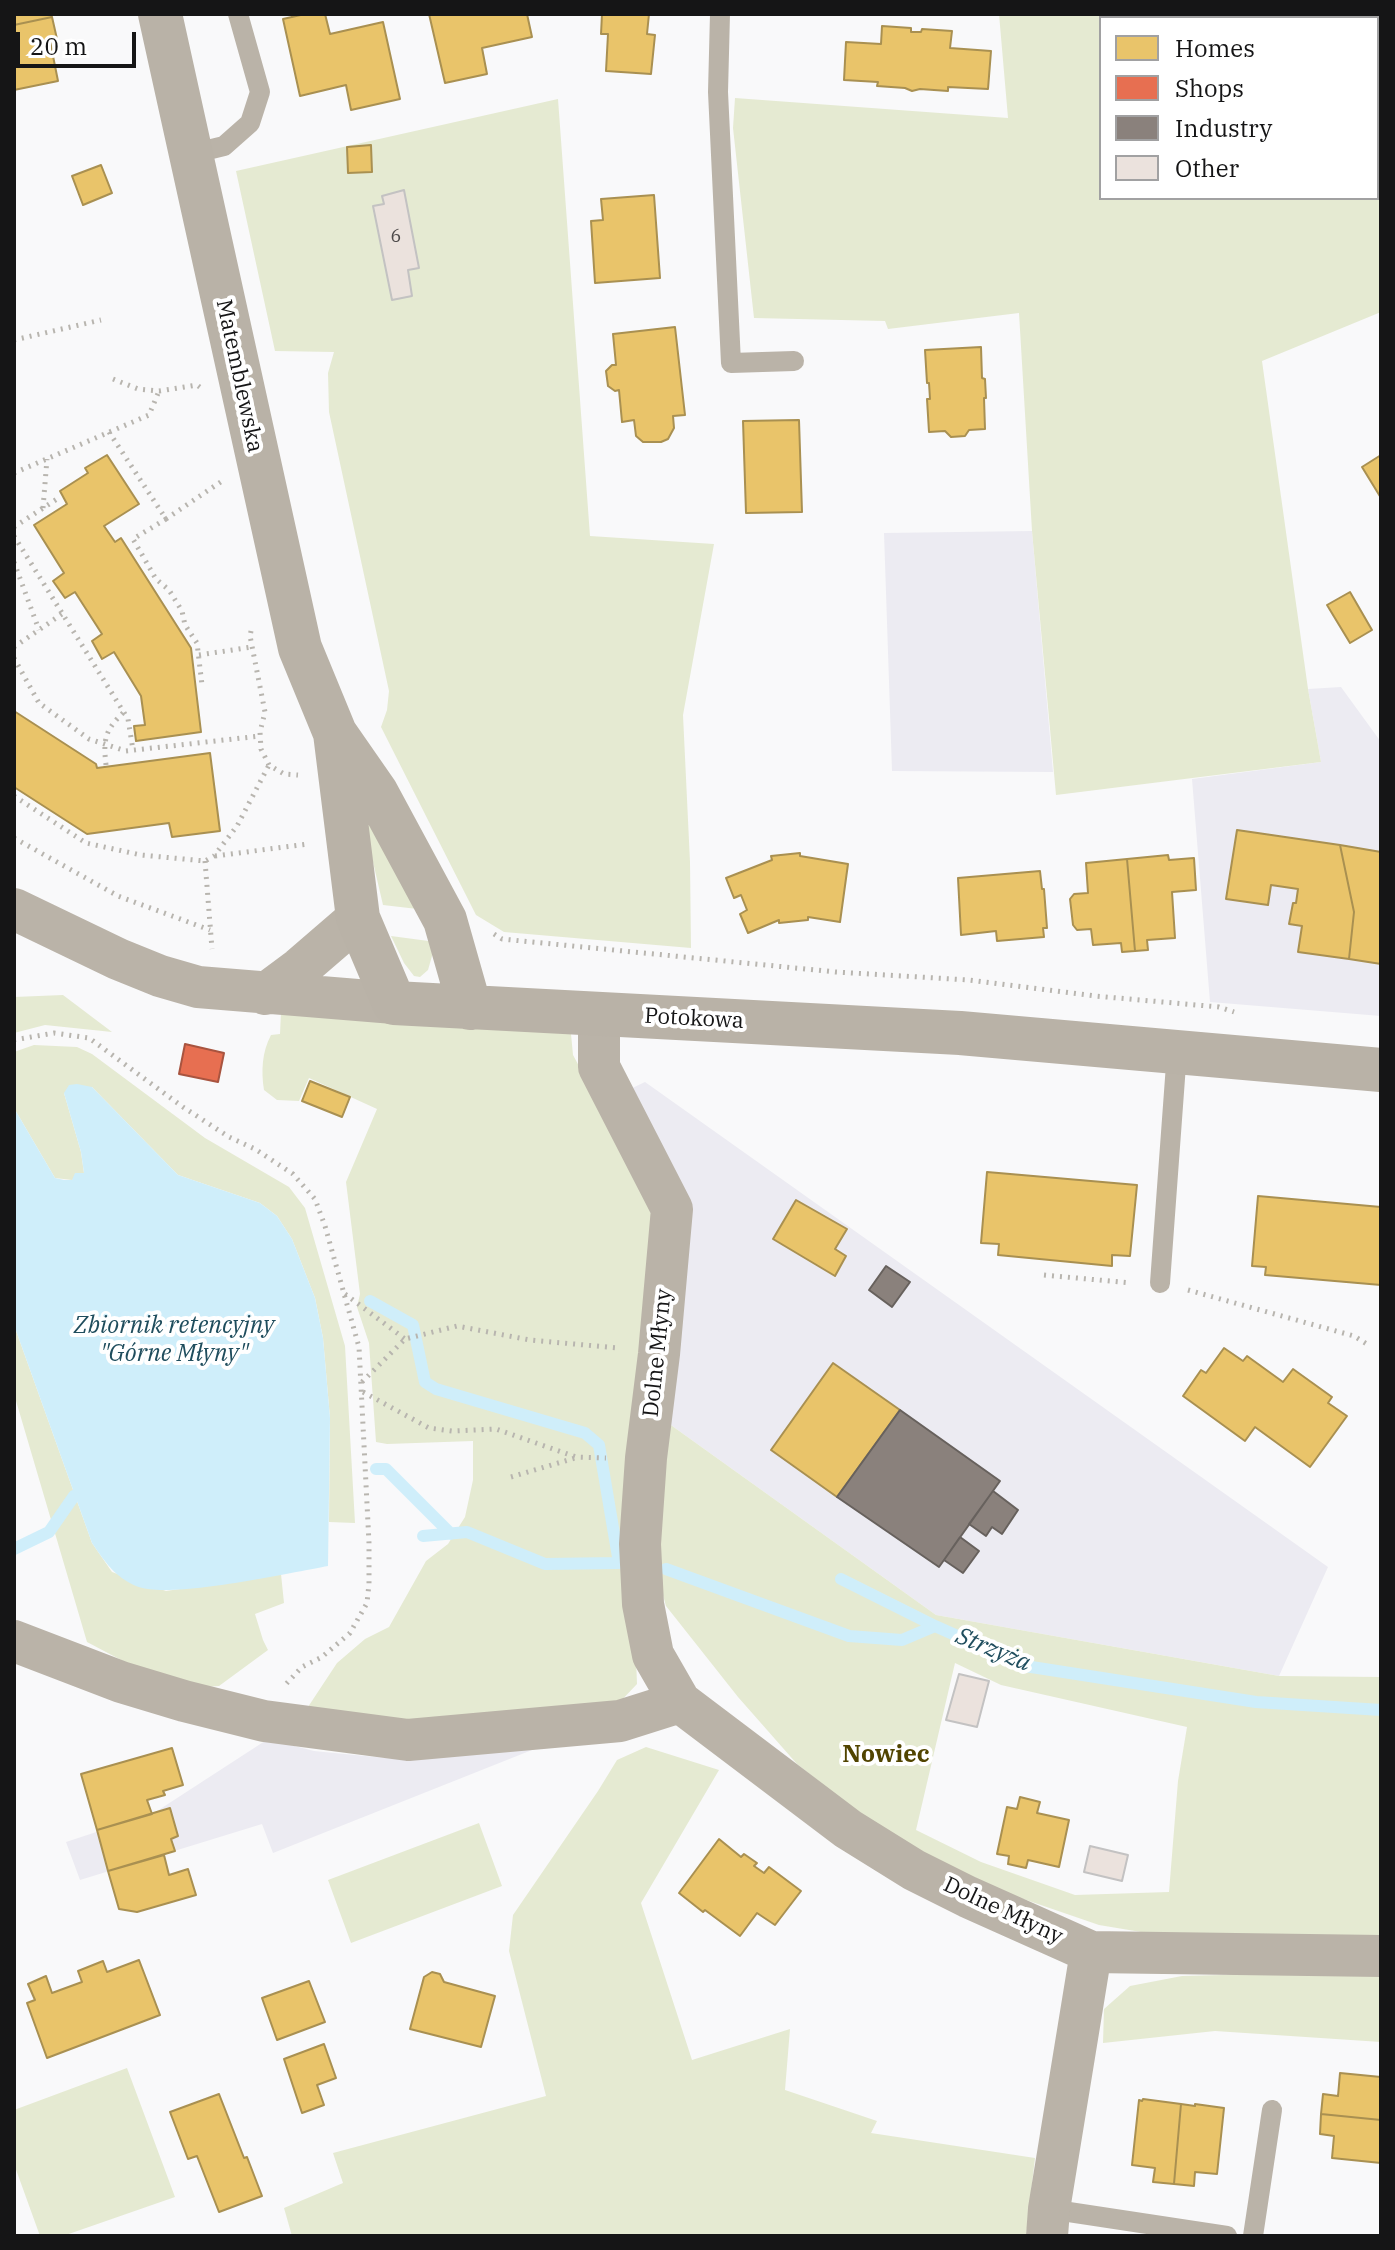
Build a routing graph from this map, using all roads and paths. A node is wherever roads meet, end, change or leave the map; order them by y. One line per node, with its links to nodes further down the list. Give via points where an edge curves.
1 (160, 14): 4 (street, Matemblewska)
2 (238, 14): 4 (lane, via 260,92 250,123 224,146)
3 (720, 14): 7 (lane, via 718,92 731,363)
4 (191, 154): 29 (street, Matemblewska, via 300,648)
5 (101, 320): 6 (path)
6 (14, 340)
7 (794, 361)
8 (113, 379): 9 (path)
9 (159, 391): 10 (path, via 197,385); 11 (path, via 149,415)
10 (209, 394)
11 (109, 432): 12 (path); 17 (path)
12 (47, 459): 13 (path); 16 (path)
13 (14, 473)
14 (225, 480): 17 (path)
15 (57, 499): 16 (path)
16 (43, 508): 18 (path)
17 (166, 519): 25 (path, via 133,539 182,611)
18 (14, 527)
19 (14, 536): 21 (path)
20 (14, 562): 22 (path)
21 (62, 614): 22 (path); 28 (path)
22 (39, 630): 23 (path)
23 (14, 647)
24 (252, 647): 25 (path)
25 (199, 655): 27 (path)
26 (14, 658): 31 (path, via 39,703 89,739)
27 (202, 685)
28 (124, 712): 31 (path); 32 (path, via 109,729)
29 (335, 733): 40 (street, Matemblewska); 46 (street, Matemblewska, via 376,792 445,920)
30 (260, 736): 31 (path)
31 (133, 750)
32 (106, 765)
33 (269, 765): 37 (path, via 237,826)
34 (15, 799): 38 (path, via 86,843)
35 (14, 838): 41 (path, via 118,896)
36 (311, 843): 37 (path)
37 (214, 856): 38 (path)
38 (205, 861): 41 (path)
39 (17, 915): 44 (street, Potokowa, via 160,976 198,987)
40 (358, 918): 44 (street); 45 (street, Matemblewska)
41 (210, 930): 43 (path)
42 (492, 932): 48 (path, via 502,939 1219,1007)
43 (212, 953)
44 (265, 994): 45 (street, Potokowa)
45 (394, 1003): 46 (street, Potokowa)
46 (470, 1008): 47 (street, Potokowa)
47 (599, 1014): 50 (street, Potokowa, via 819,1014 960,1033); 57 (street, Dolne Młyny, via 599,1067 672,1209)
48 (1248, 1017)
49 (14, 1040): 54 (path, via 54,1033 89,1038 195,1114 293,1174 315,1199)
50 (1177, 1051): 51 (street, Potokowa); 53 (lane)
51 (1381, 1070)
52 (1044, 1275): 53 (path)
53 (1160, 1283): 56 (path, via 1354,1336)
54 (344, 1294): 55 (path); 58 (path, via 359,1347)
55 (405, 1339): 57 (path, via 457,1326); 58 (path)
56 (1370, 1346)
57 (659, 1354): 64 (street, Dolne Młyny, via 640,1544 643,1604 653,1655)
58 (361, 1384): 59 (path)
59 (362, 1392): 60 (path, via 429,1428 496,1429); 65 (path, via 367,1603 350,1633 283,1687)
60 (576, 1457): 61 (path); 62 (path)
61 (597, 1459)
62 (511, 1477)
63 (14, 1641): 65 (street, via 121,1682)
64 (680, 1702): 65 (street, via 620,1721 408,1740); 66 (street, Dolne Młyny, via 848,1829 914,1870)
65 (264, 1721)
66 (1091, 1952): 67 (street, Dolne Młyny); 69 (street)
67 (1381, 1956)
68 (1272, 2110): 71 (lane)
69 (1048, 2223): 70 (lane)
70 (1227, 2236)
71 (1253, 2236)

